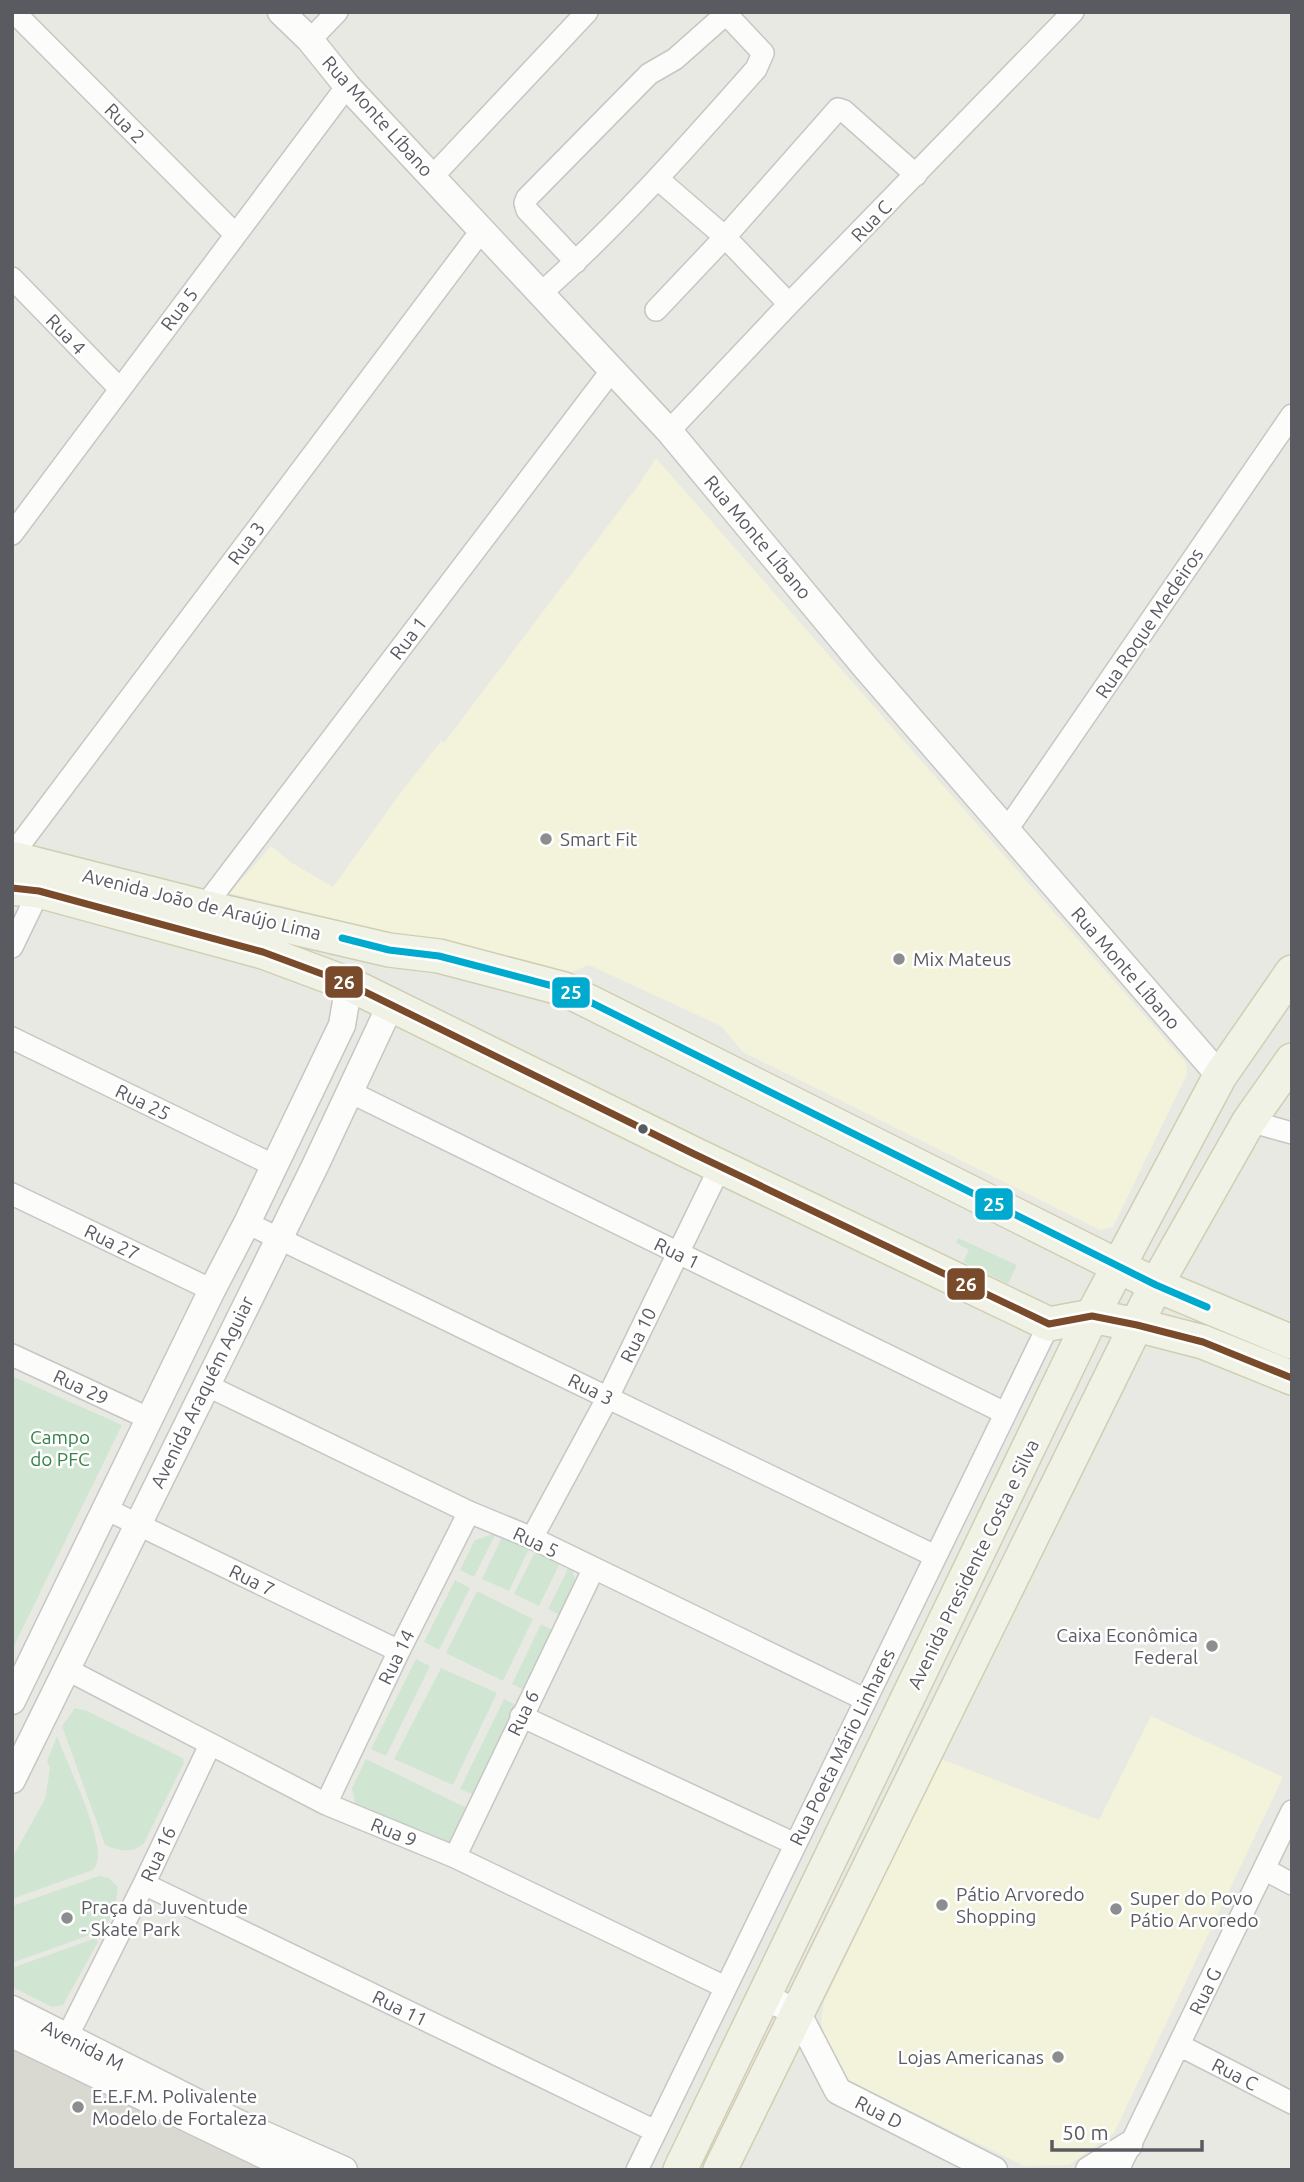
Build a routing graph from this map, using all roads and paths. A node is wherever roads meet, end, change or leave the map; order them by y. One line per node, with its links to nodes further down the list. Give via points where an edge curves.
1 (14, 12): 12 (street, Rua 2)
2 (281, 12): 6 (street, Rua Monte Líbano)
3 (337, 12): 6 (street)
4 (587, 12): 9 (street)
5 (1073, 12): 8 (street, Rua C)
6 (310, 40): 7 (street, Rua Monte Líbano)
7 (347, 86): 9 (street, Rua Monte Líbano); 12 (street, Rua 5)
8 (916, 175): 13 (street, via 838,109); 17 (street, Rua C)
9 (433, 176): 11 (street, Rua Monte Líbano)
10 (658, 179): 13 (street); 14 (street); 14 (street, via 756,69 764,53 732,20 719,20 675,59 649,74 527,198 527,210)
11 (481, 230): 16 (street, Rua Monte Líbano); 25 (street, Rua 3)
12 (235, 234): 20 (street, Rua 5)
13 (725, 237): 17 (street); 18 (street)
14 (576, 262): 16 (street)
15 (12, 278): 20 (street, Rua 4)
16 (540, 294): 19 (street, Rua Monte Líbano)
17 (789, 304): 22 (street, Rua C)
18 (656, 310)
19 (612, 370): 22 (street, Rua Monte Líbano); 27 (street, Rua 1)
20 (120, 389): 23 (street, Rua 5)
21 (1292, 415): 24 (street, Rua Roque Medeiros)
22 (670, 431): 24 (street, Rua Monte Líbano)
23 (12, 534)
24 (1006, 831): 34 (street, Rua Monte Líbano)
25 (12, 857): 27 (main road, Avenida João de Araújo Lima)
26 (25, 890): 28 (street); 30 (main road, Avenida João de Araújo Lima, via 263,952)
27 (204, 906): 44 (main road, Avenida João de Araújo Lima, via 389,950 439,956 564,989)
28 (12, 947)
29 (1292, 972): 34 (main road, Avenida Presidente Costa e Silva)
30 (349, 984): 31 (main road, Avenida João de Araújo Lima); 38 (street, Avenida Araquém Aguiar, via 342,1025)
31 (391, 1004): 35 (street, Avenida Araquém Aguiar); 39 (main road, Avenida João de Araújo Lima)
32 (12, 1038): 38 (street, Rua 25)
33 (1292, 1060): 36 (main road, Avenida Presidente Costa e Silva)
34 (1220, 1076): 44 (main road, Avenida Presidente Costa e Silva)
35 (349, 1092): 42 (street, Avenida Araquém Aguiar); 43 (street, Rua 1)
36 (1249, 1121): 37 (street); 45 (main road, Avenida Presidente Costa e Silva)
37 (1292, 1133)
38 (275, 1166): 41 (street, Avenida Araquém Aguiar)
39 (720, 1167): 43 (street, Rua 10); 48 (main road, Avenida João de Araújo Lima)
40 (12, 1194): 46 (street, Rua 27)
41 (247, 1223): 42 (street, Rua 3); 46 (street, Avenida Araquém Aguiar)
42 (279, 1238): 53 (street, Avenida Araquém Aguiar); 54 (street, Rua 3)
43 (678, 1253): 54 (street, Rua 10); 55 (street, Rua 1)
44 (1119, 1266): 45 (main road, Avenida João de Araújo Lima); 47 (main road, Avenida Presidente Costa e Silva)
45 (1156, 1285): 49 (main road, Avenida Presidente Costa e Silva); 50 (main road, Avenida João de Araújo Lima)
46 (212, 1290): 56 (street, Avenida Araquém Aguiar)
47 (1092, 1316): 48 (main road); 49 (main road); 78 (main road, Avenida Presidente Costa e Silva)
48 (1049, 1324): 55 (street, Rua Poeta Mário Linhares)
49 (1136, 1325): 52 (main road, via 1203,1342); 80 (main road, Avenida Presidente Costa e Silva)
50 (1292, 1342)
51 (12, 1355): 56 (street, Rua 29)
52 (1292, 1378)
53 (206, 1385): 58 (street, Rua 5); 59 (street, Avenida Araquém Aguiar)
54 (608, 1397): 60 (street, Rua 10); 61 (street, Rua 3)
55 (1005, 1413): 61 (street, Rua Poeta Mário Linhares)
56 (150, 1419): 57 (street, Avenida Araquém Aguiar)
57 (106, 1509): 59 (street, Rua 7); 66 (street, Avenida Araquém Aguiar)
58 (469, 1512): 60 (street, Rua 5); 63 (street, Rua 14)
59 (137, 1524): 63 (street, Rua 7); 64 (street, Avenida Araquém Aguiar)
60 (532, 1538): 62 (street, Rua 5)
61 (935, 1556): 65 (street, Rua Poeta Mário Linhares)
62 (593, 1570): 65 (street, Rua 5); 67 (street, Rua 6)
63 (399, 1651): 70 (street, Rua 14)
64 (66, 1669): 68 (street, Rua 9); 69 (street, Avenida Araquém Aguiar)
65 (866, 1700): 72 (street, Rua Poeta Mário Linhares)
66 (12, 1702)
67 (521, 1716): 72 (street); 73 (street, Rua 6)
68 (210, 1745): 70 (street, Rua 9); 75 (street, Rua 16)
69 (12, 1780)
70 (326, 1804): 73 (street, Rua 9)
71 (1292, 1811): 74 (street, Rua G)
72 (795, 1844): 77 (street, Rua Poeta Mário Linhares)
73 (455, 1857): 77 (street, Rua 9)
74 (1264, 1869): 76 (street); 83 (street, Rua G)
75 (144, 1884): 82 (street, Rua 16); 86 (street, Rua 11)
76 (1292, 1884)
77 (725, 1987): 86 (street, Rua Poeta Mário Linhares)
78 (764, 1997): 80 (street); 91 (main road, Avenida Presidente Costa e Silva)
79 (12, 2009): 82 (street, Avenida M)
80 (797, 2012): 92 (main road, Avenida Presidente Costa e Silva); 93 (street, Rua D, via 838,2091)
81 (12, 2034): 85 (street, Avenida M)
82 (67, 2037): 85 (street, Avenida M)
83 (1179, 2045): 84 (street, Rua C); 87 (street, Rua G)
84 (1292, 2103)
85 (234, 2131): 88 (street, Avenida M); 89 (street, Avenida M)
86 (655, 2131): 90 (street, Rua Poeta Mário Linhares)
87 (1129, 2145): 94 (street); 95 (street, Rua G)
88 (295, 2170)
89 (344, 2170)
90 (637, 2170)
91 (680, 2170)
92 (720, 2170)
93 (994, 2170)
94 (1089, 2170)
95 (1118, 2170)

